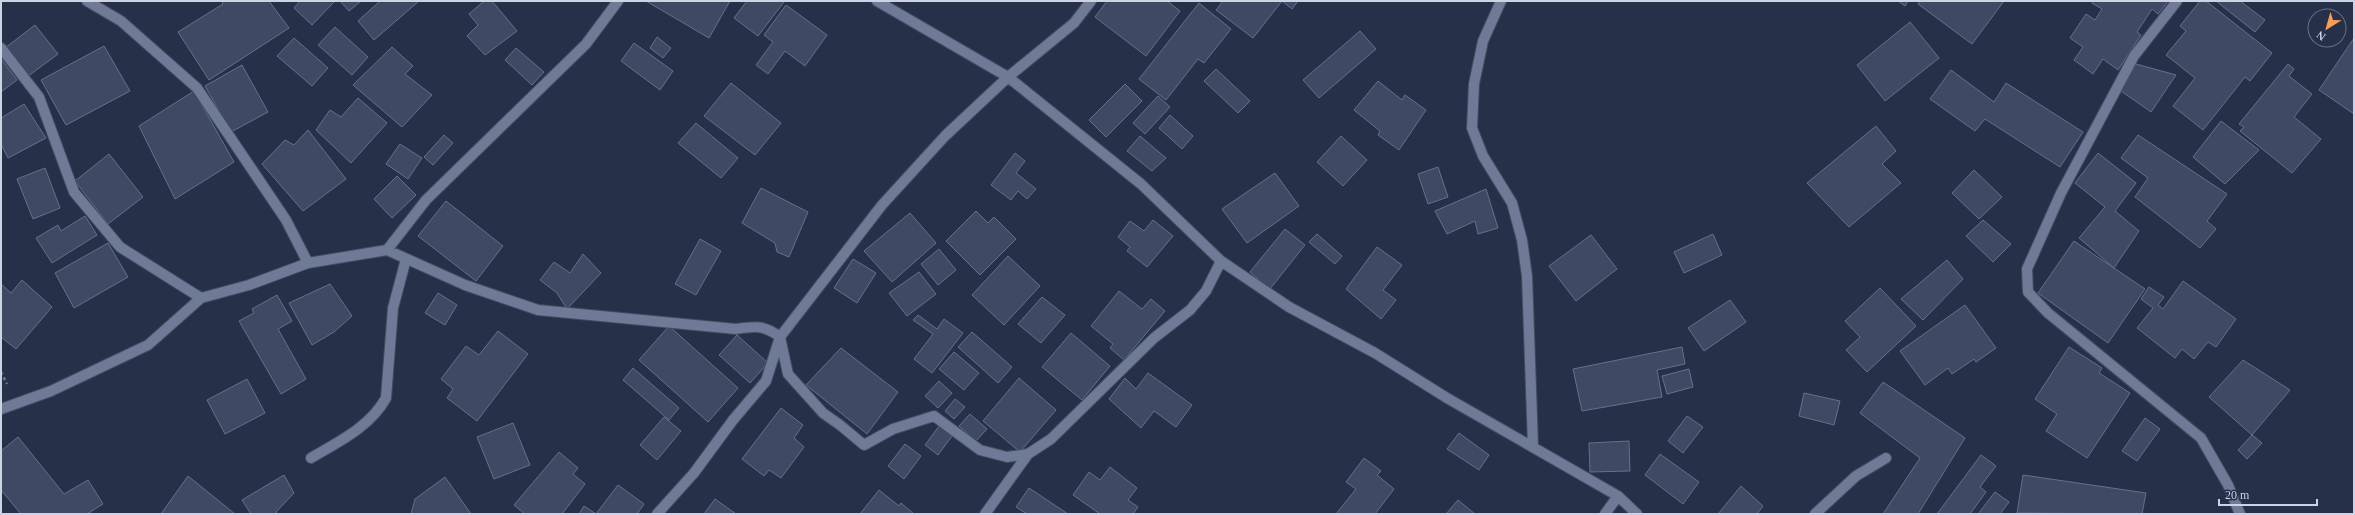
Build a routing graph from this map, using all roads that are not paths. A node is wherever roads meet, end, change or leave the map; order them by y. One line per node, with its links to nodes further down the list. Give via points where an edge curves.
1 (87, 1): 12 (street, via 121,21 197,88 286,220)
2 (618, 1): 9 (street, via 586,44 426,200)
3 (877, 1): 8 (street)
4 (1091, 1): 8 (street, via 1074,23)
5 (1501, 1): 16 (street, via 1483,41 1474,84 1472,128 1483,156 1512,203 1522,240 1527,276)
6 (2177, 1): 26 (street, via 2134,56 2061,193 2027,268 2028,292 2048,313 2201,438 2228,485)
7 (1, 48): 13 (street, via 39,97 74,192 120,247)
8 (1008, 77): 11 (street, via 1141,184); 14 (street, via 945,136 882,205)
9 (387, 250): 10 (street); 12 (street)
10 (406, 258): 14 (street, via 465,285 538,310 736,329 769,328); 18 (street, via 393,308 386,398 380,409 355,432)
11 (1221, 261): 16 (street, via 1289,307 1375,353 1447,398); 17 (street, via 1206,291 1190,310 1154,338 1056,434)
12 (308, 263): 13 (street, via 249,285)
13 (201, 298): 15 (street, via 148,344 51,391)
14 (780, 337): 17 (street, via 788,374 823,413 864,445 893,429 934,416 980,450 1007,456); 21 (street, via 766,381 694,473)
15 (1, 409)
16 (1533, 446): 20 (street)
17 (1028, 454): 22 (street)
18 (310, 458)
19 (1886, 458): 25 (street, via 1856,476)
20 (1618, 496): 23 (street); 24 (street)
21 (656, 514)
22 (985, 514)
23 (1605, 514)
24 (1637, 514)
25 (1815, 514)
26 (2240, 514)

